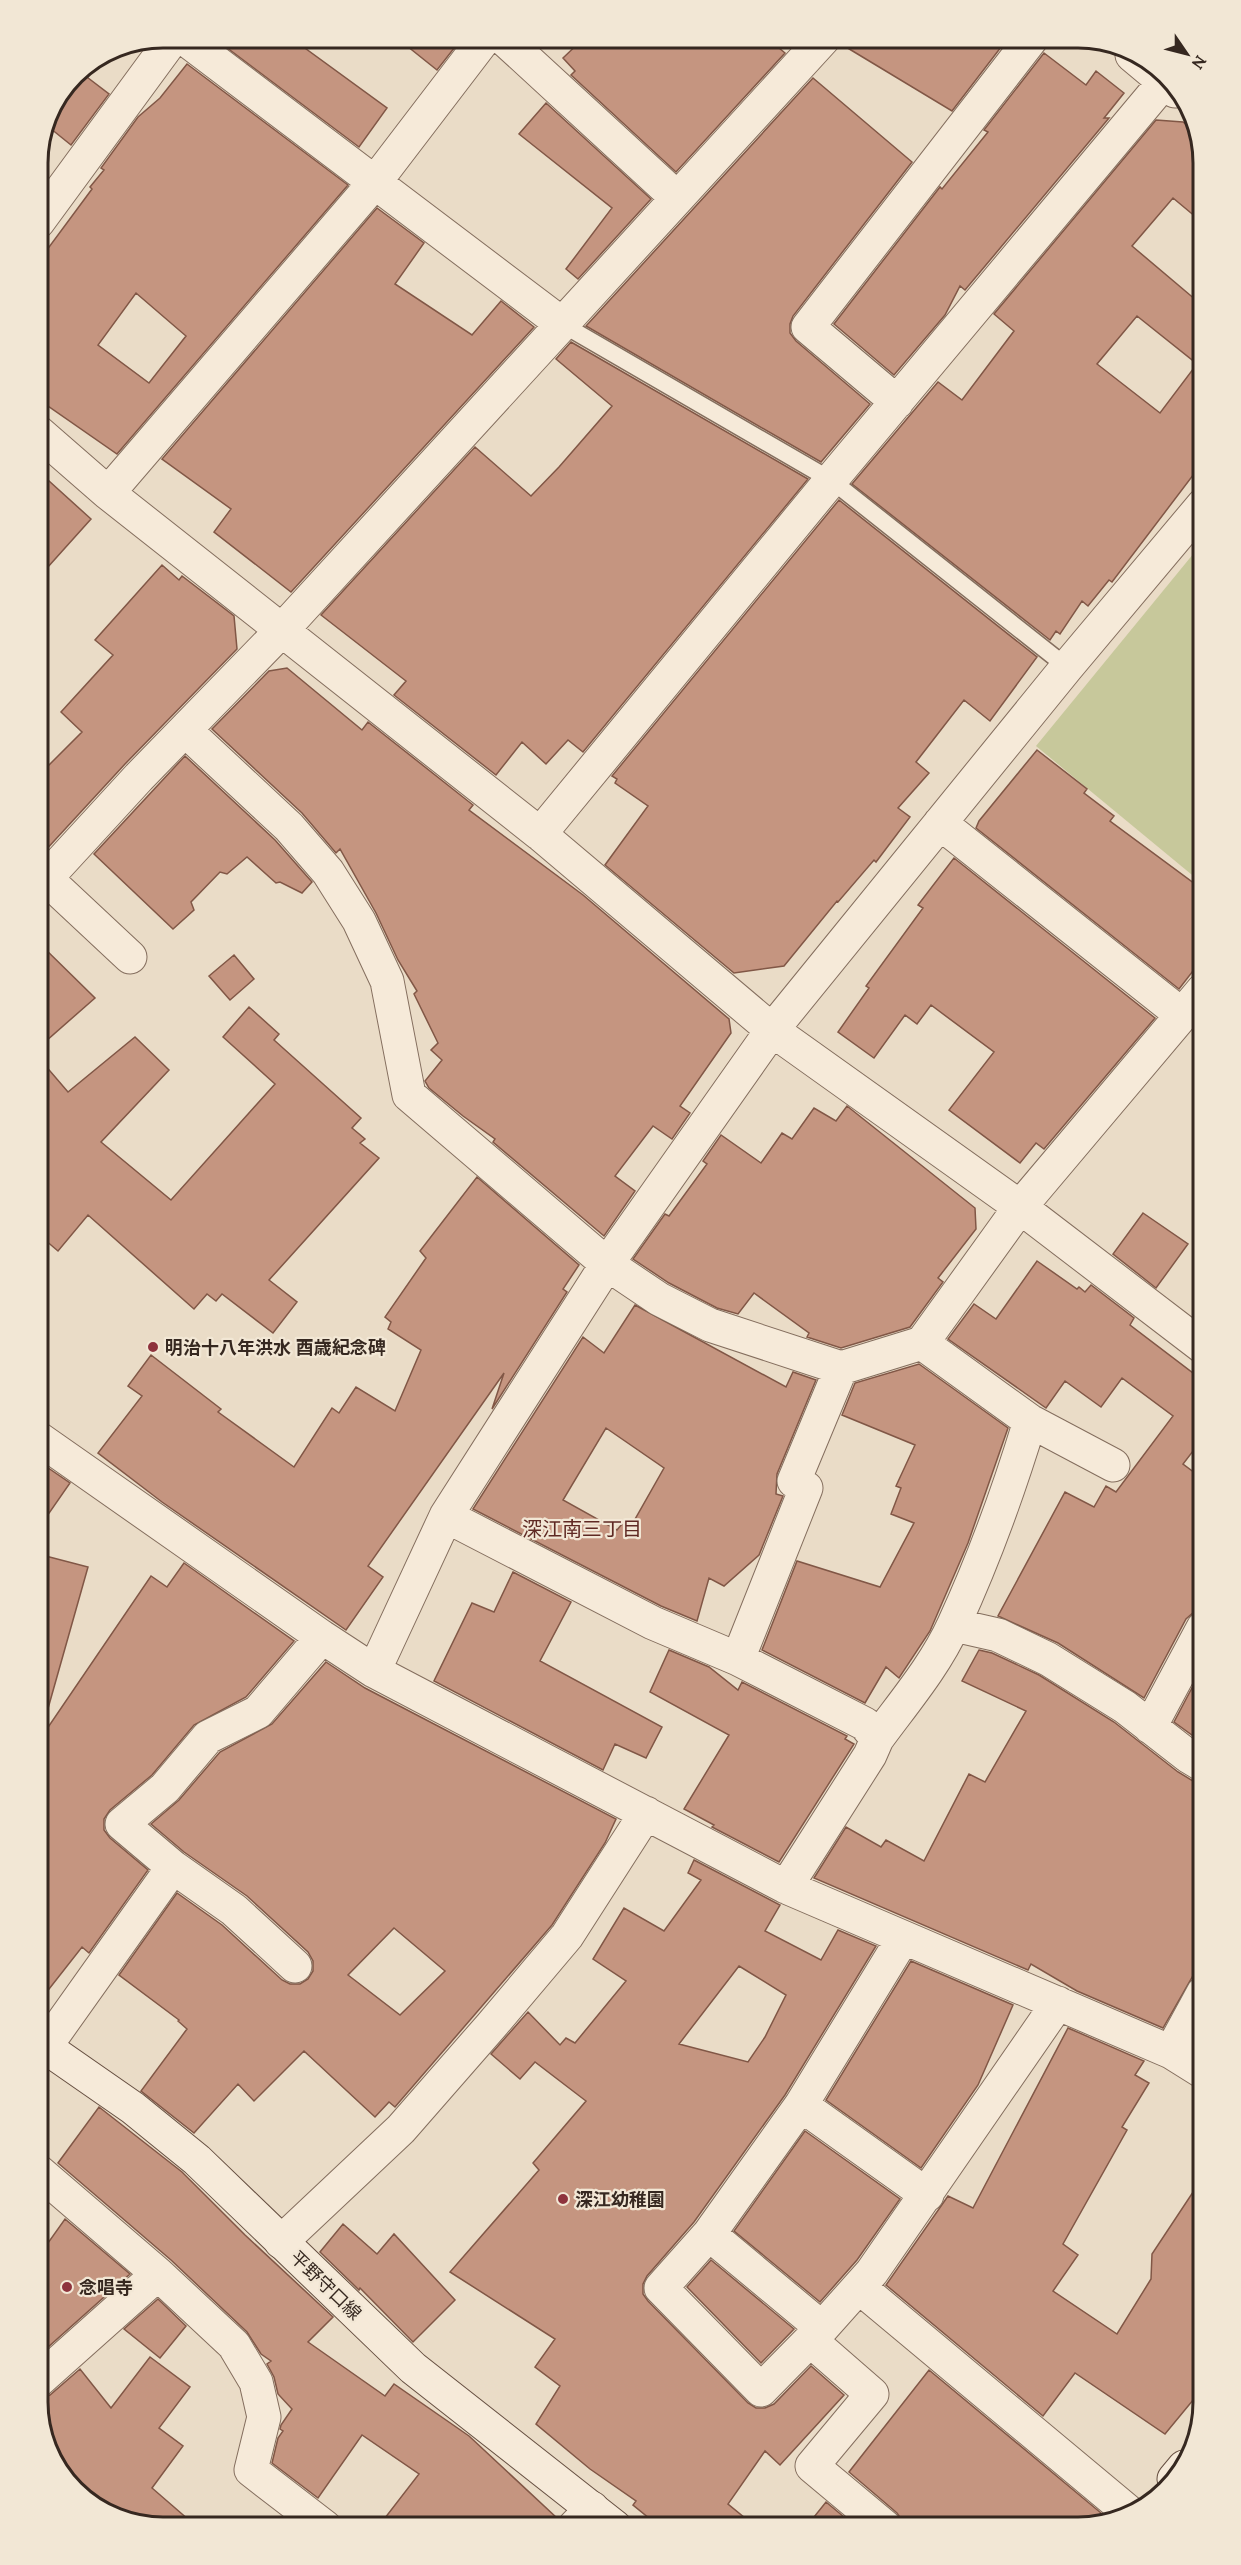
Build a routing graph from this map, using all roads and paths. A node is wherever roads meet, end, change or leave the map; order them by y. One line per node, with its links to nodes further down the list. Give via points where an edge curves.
1 (166, 48): 10 (street)
2 (197, 48): 8 (street)
3 (477, 48): 8 (street)
4 (514, 48): 9 (street)
5 (815, 48): 9 (street)
6 (1024, 48): 12 (street, via 808,327)
7 (1166, 90): 12 (street)
8 (375, 182): 11 (street); 15 (street)
9 (677, 198): 11 (street)
10 (48, 208)
11 (562, 324): 14 (lane); 17 (street)
12 (897, 402): 14 (street)
13 (48, 441): 15 (street)
14 (831, 480): 18 (lane); 21 (street)
15 (108, 493): 17 (street)
16 (1193, 517): 18 (street)
17 (283, 630): 19 (street); 21 (street)
18 (1067, 667): 20 (street)
19 (186, 731): 22 (street); 29 (street, via 290,827 328,872 359,921 387,981 409,1095)
20 (940, 823): 26 (street); 27 (street)
21 (540, 834): 27 (street)
22 (48, 871)
23 (48, 886): 24 (street)
24 (130, 957)
25 (1193, 1002): 26 (street)
26 (1182, 1015): 28 (street)
27 (772, 1030): 28 (street); 29 (street)
28 (1020, 1207): 30 (street); 31 (street)
29 (607, 1264): 32 (street, via 659,1299 710,1326); 36 (street)
30 (1193, 1339)
31 (922, 1343): 32 (street); 33 (street)
32 (841, 1368): 40 (street, via 794,1481 806,1488)
33 (1030, 1421): 35 (street); 37 (street)
34 (48, 1444): 38 (street)
35 (1113, 1465)
36 (446, 1516): 40 (street, via 653,1623); 41 (street)
37 (954, 1624): 42 (street, via 998,1635 1048,1659); 43 (street, via 930,1666)
38 (322, 1637): 41 (street); 46 (street, via 258,1712 208,1737 165,1788 122,1824)
39 (1193, 1647): 42 (street)
40 (738, 1659): 43 (street, via 865,1724)
41 (374, 1671): 45 (street)
42 (1150, 1727): 44 (street)
43 (877, 1739): 47 (street)
44 (1193, 1759)
45 (646, 1813): 47 (street); 60 (street, via 567,1936 491,2026 401,2129)
46 (173, 1867): 49 (street, via 234,1910); 52 (street)
47 (786, 1887): 48 (street)
48 (903, 1938): 50 (street); 56 (street)
49 (295, 1966)
50 (1058, 2003): 54 (street); 58 (street)
51 (1193, 2011): 54 (street)
52 (48, 2036)
53 (48, 2050): 60 (street, 平野守口線, via 133,2108 197,2160)
54 (1171, 2052): 55 (street)
55 (1193, 2066)
56 (801, 2105): 58 (street); 59 (street)
57 (48, 2180): 61 (street)
58 (927, 2195): 62 (street)
59 (709, 2234): 63 (street); 63 (street, via 661,2288 761,2390)
60 (281, 2242): 67 (street, 平野守口線, via 413,2368)
61 (158, 2274): 64 (street); 66 (street, via 234,2345 256,2382 264,2417 251,2470)
62 (859, 2287): 63 (street); 65 (street)
63 (816, 2334): 68 (street, via 872,2394 812,2466)
64 (48, 2372)
65 (1123, 2507)
66 (313, 2517)
67 (589, 2517)
68 (872, 2517)

